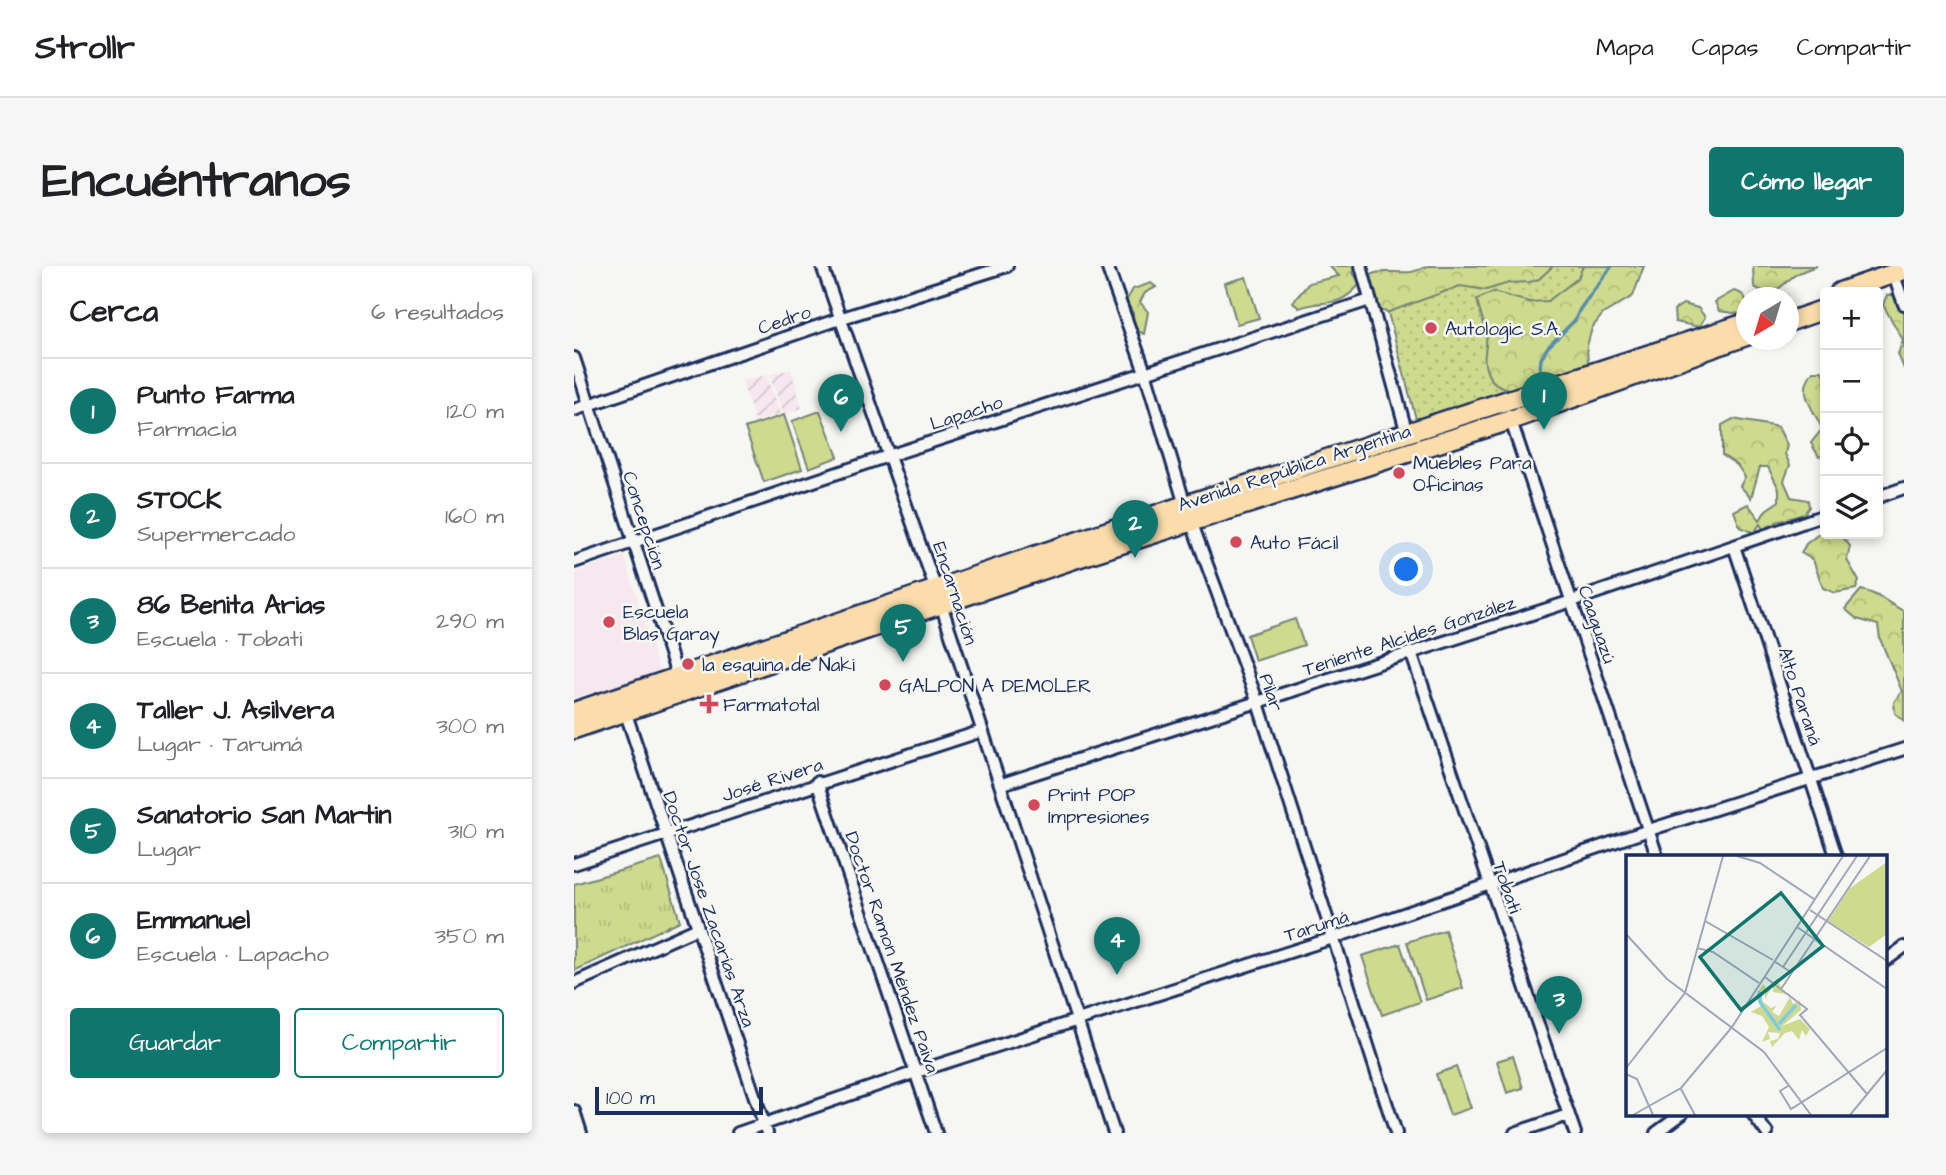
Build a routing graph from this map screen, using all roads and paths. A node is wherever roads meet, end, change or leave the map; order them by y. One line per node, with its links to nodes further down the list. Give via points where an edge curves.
1 (822, 266): 14 (street, Encarnación)
2 (1007, 266): 14 (street, Cedro)
3 (1107, 266): 18 (street, Pilar)
4 (1361, 266): 9 (street)
5 (1902, 279): 6 (highway); 7 (highway); 10 (street)
6 (1864, 287)
7 (1883, 288)
8 (1820, 299): 11 (highway)
9 (1370, 300): 18 (street, Lapacho); 22 (street)
10 (1904, 304)
11 (1799, 306)
12 (1820, 311): 13 (highway)
13 (1799, 318)
14 (839, 319): 19 (street, Cedro); 23 (street, Encarnación)
15 (1736, 327): 21 (highway, Avenida República Argentina)
16 (1736, 339): 21 (highway, Avenida República Argentina)
17 (574, 358): 19 (street, Concepción)
18 (1145, 372): 23 (street, Lapacho); 26 (street, Pilar)
19 (590, 404): 20 (street, Cedro); 28 (street, Concepción)
20 (574, 410)
21 (1508, 412): 22 (highway, Avenida República Argentina); 26 (highway, Avenida República Argentina); 32 (street, Caaguazú)
22 (1407, 434): 26 (highway, Avenida República Argentina)
23 (891, 455): 28 (street, Lapacho); 31 (street, Encarnación)
24 (1904, 488): 25 (street)
25 (1883, 495)
26 (1188, 514): 31 (highway, Avenida República Argentina); 35 (street, Pilar)
27 (1820, 517): 29 (street, Teniente Alcides González)
28 (634, 542): 30 (street, Lapacho); 34 (street, Concepción)
29 (1734, 546): 32 (street, Teniente Alcides González); 41 (street, Alto Paraná)
30 (574, 562)
31 (939, 597): 34 (highway, Avenida República Argentina); 39 (street, Encarnación)
32 (1572, 601): 33 (street, Teniente Alcides González); 44 (street, Caaguazú)
33 (1411, 652): 35 (street, Teniente Alcides González); 49 (street, Tobati)
34 (680, 685): 36 (highway, Avenida República Argentina)
35 (1258, 703): 43 (street, Teniente Alcides González); 51 (street, Pilar)
36 (622, 704): 37 (highway, Avenida República Argentina); 38 (highway, Avenida República Argentina); 45 (street, Doctor Jose Zacarías Arza)
37 (574, 712)
38 (574, 729)
39 (982, 731): 42 (street, José Rivera); 43 (street, Encarnación)
40 (1904, 749): 41 (street, Tarumá)
41 (1810, 779): 44 (street, Tarumá); 47 (street, Alto Paraná)
42 (817, 782): 45 (street, José Rivera); 56 (street, Doctor Ramon Méndez Paiva)
43 (1002, 784): 55 (street, Encarnación)
44 (1649, 830): 46 (street, Caaguazú); 49 (street, Tarumá)
45 (666, 831): 48 (street, José Rivera); 50 (street, Doctor Jose Zacarías Arza)
46 (1657, 855)
47 (1836, 855)
48 (574, 864)
49 (1489, 885): 51 (street, Tarumá); 58 (street, Tobati)
50 (698, 928): 54 (street); 61 (street, Doctor Jose Zacarías Arza)
51 (1333, 938): 55 (street, Tarumá); 66 (street, Pilar)
52 (1904, 947): 53 (street)
53 (1886, 960)
54 (574, 983)
55 (1078, 1019): 56 (street, Tarumá); 65 (street, Encarnación)
56 (916, 1072): 61 (street, Tarumá); 64 (street, Doctor Ramon Méndez Paiva)
57 (574, 1111): 62 (street)
58 (1568, 1115): 67 (street); 68 (street, Tobati)
59 (1679, 1116): 69 (street)
60 (1755, 1116): 70 (street)
61 (765, 1128): 63 (street, Tarumá)
62 (581, 1133)
63 (738, 1133)
64 (936, 1133)
65 (1114, 1133)
66 (1396, 1133)
67 (1515, 1133)
68 (1575, 1133)
69 (1656, 1133)
70 (1768, 1133)

